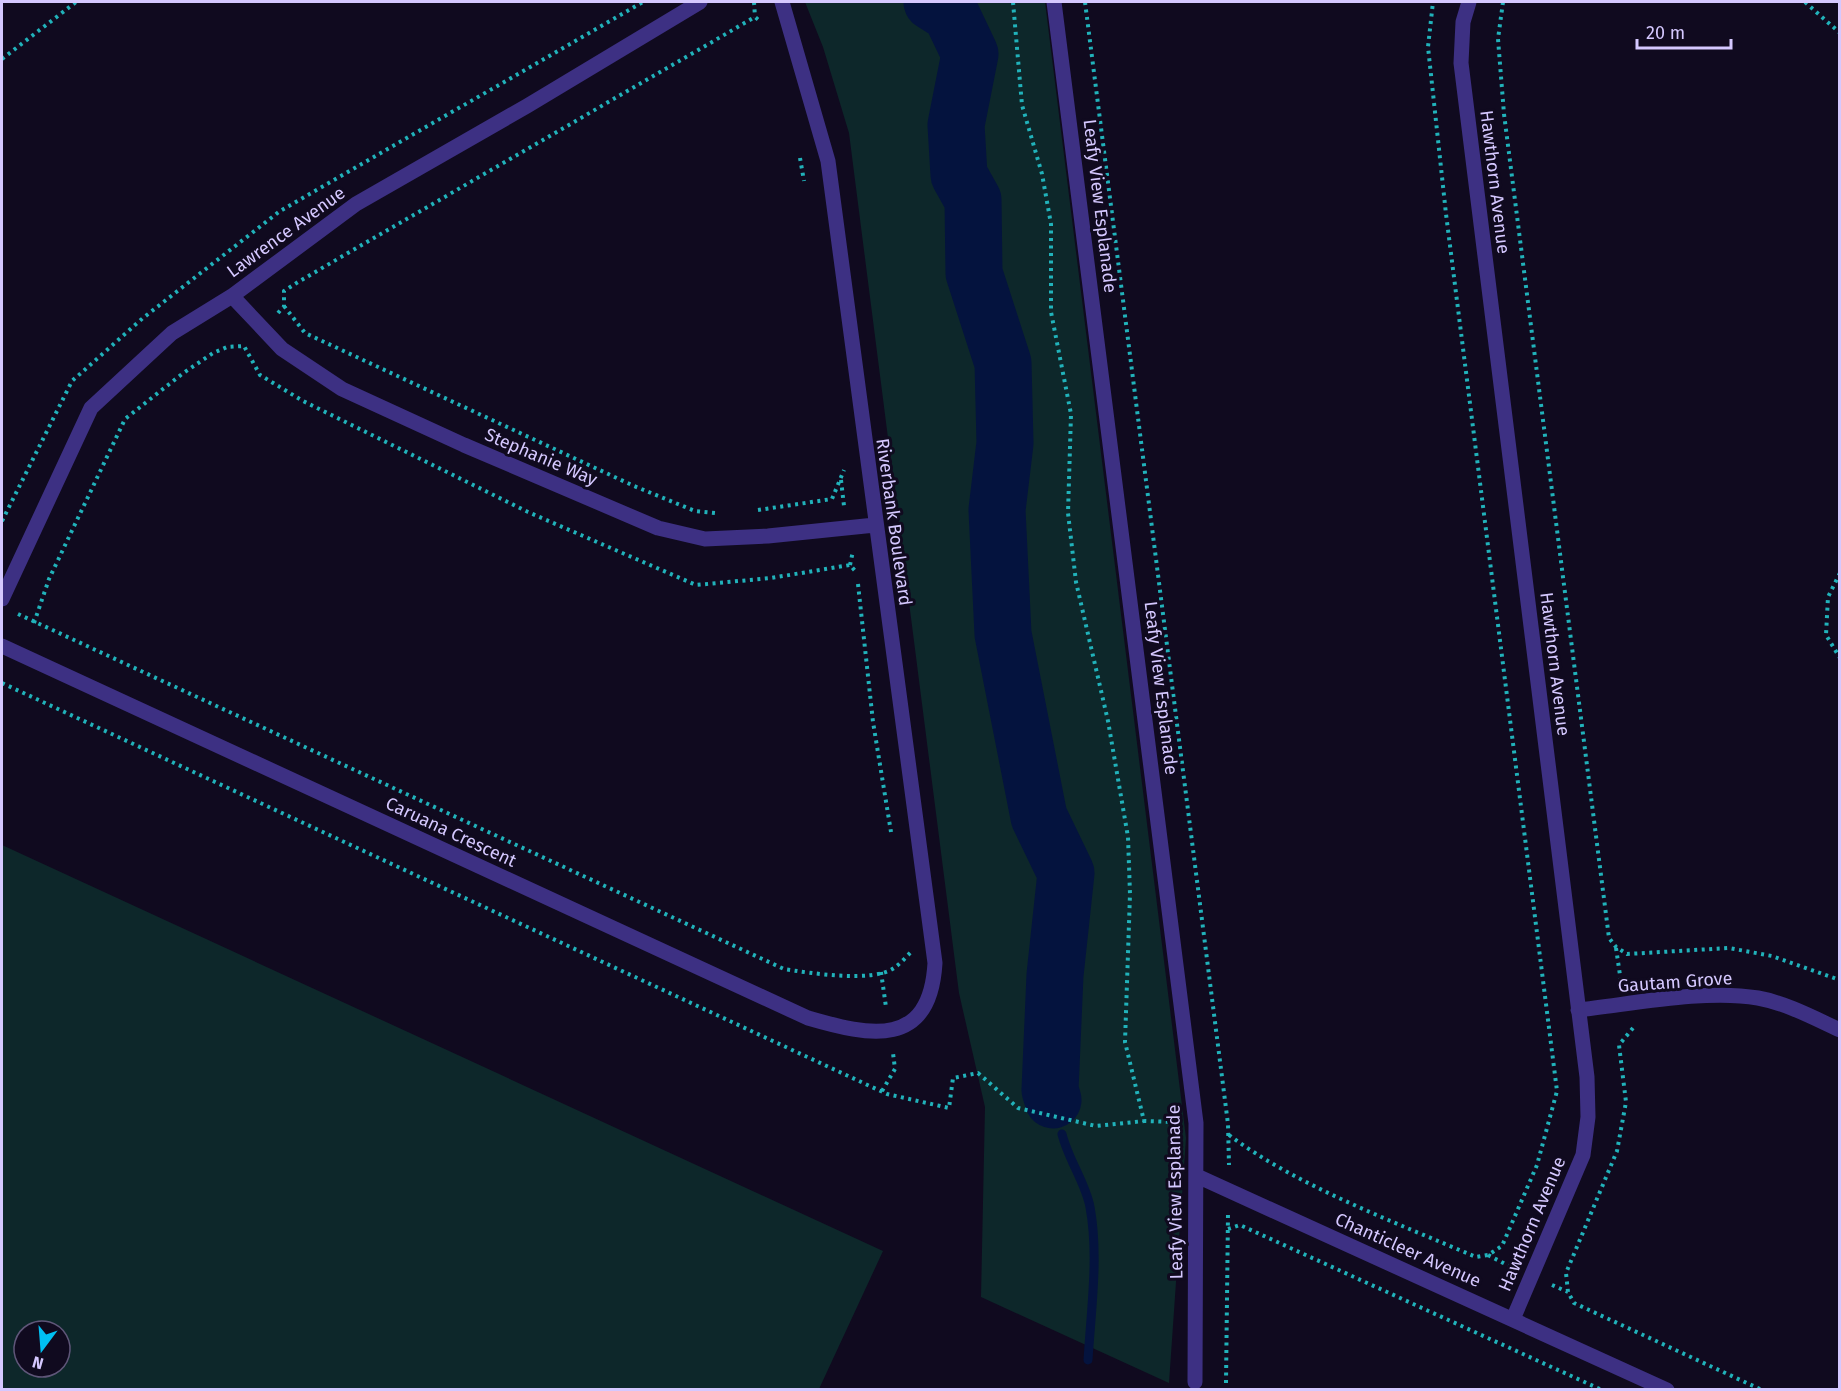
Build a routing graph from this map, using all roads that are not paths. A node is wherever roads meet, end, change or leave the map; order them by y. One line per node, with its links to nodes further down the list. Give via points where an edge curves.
1 (700, 2): 5 (street, Lawrence Avenue, via 356,204)
2 (782, 2): 6 (street, Riverbank Boulevard, via 828,161)
3 (1054, 2): 12 (street, Leafy View Esplanade, via 1196,1123)
4 (1469, 2): 9 (street, Hawthorn Avenue, via 1463,22 1461,63)
5 (232, 296): 6 (street, Stephanie Way, via 282,349 342,389 658,528 705,539); 7 (street, Lawrence Avenue, via 172,333 91,408)
6 (875, 525): 11 (street, Riverbank Boulevard, via 935,963 930,998 922,1012)
7 (2, 599)
8 (2, 646): 11 (street, Caruana Crescent, via 808,1018 845,1029)
9 (1578, 1010): 10 (street, Gautam Grove, via 1721,994 1759,998); 13 (street, Hawthorn Avenue, via 1587,1077 1588,1117 1583,1155)
10 (1839, 1030)
11 (890, 1032)
12 (1197, 1176): 13 (street, Chanticleer Avenue); 14 (street, Leafy View Esplanade)
13 (1513, 1319): 15 (street, Chanticleer Avenue)
14 (1195, 1382)
15 (1667, 1389)

